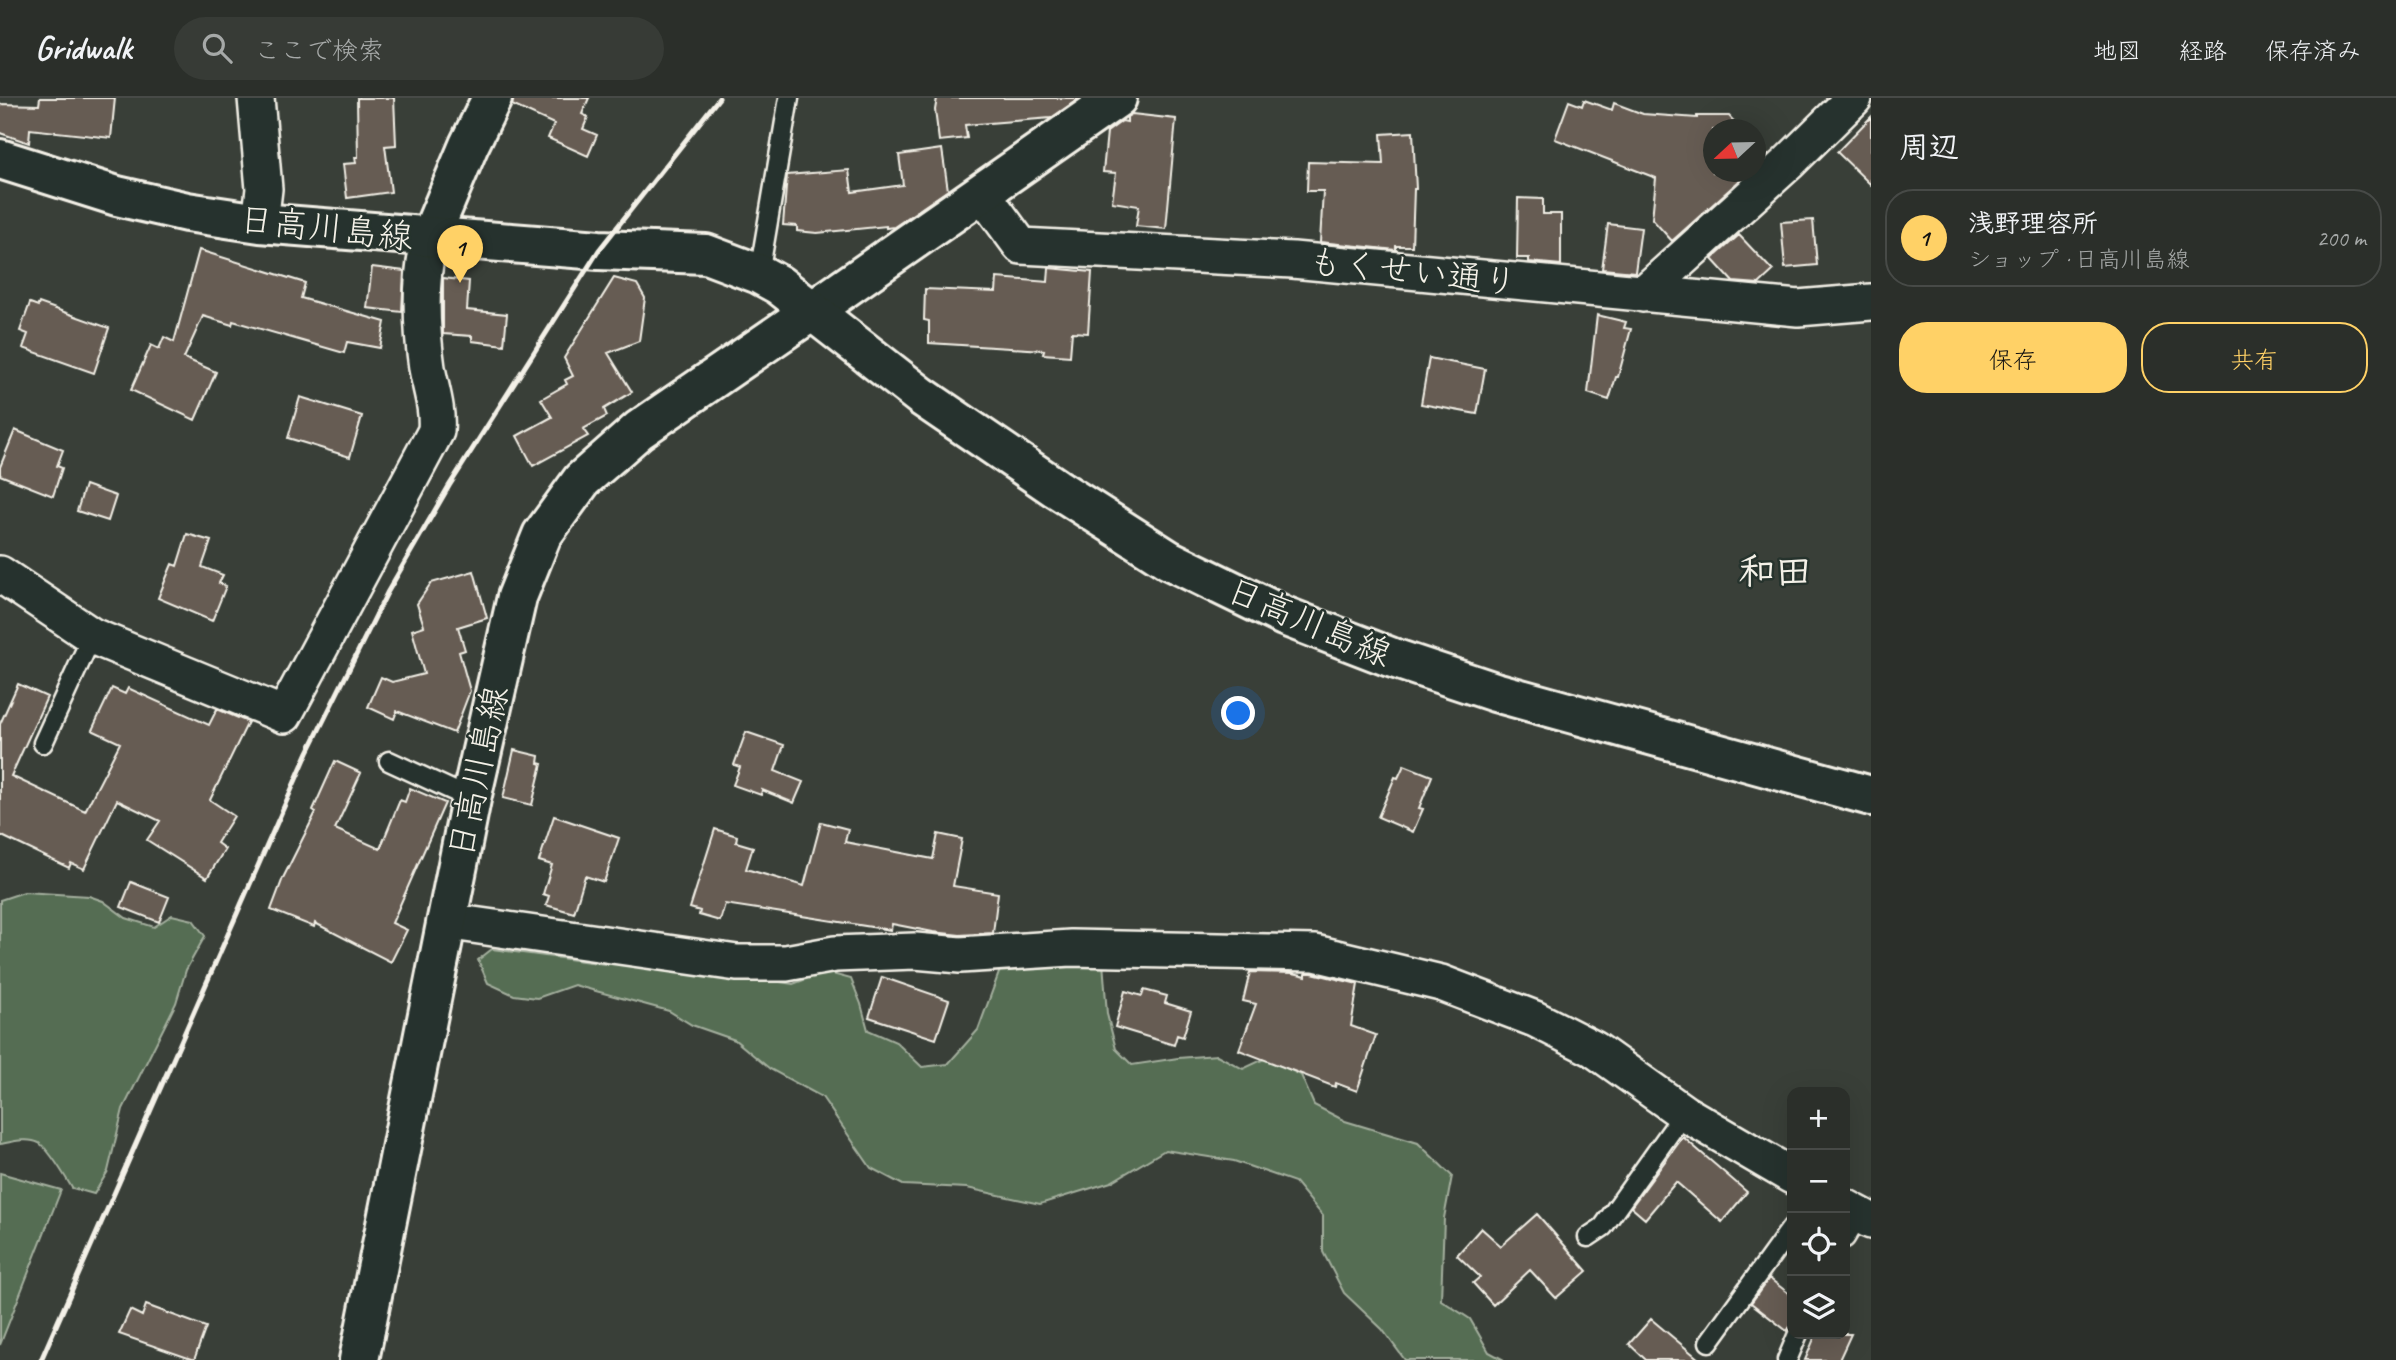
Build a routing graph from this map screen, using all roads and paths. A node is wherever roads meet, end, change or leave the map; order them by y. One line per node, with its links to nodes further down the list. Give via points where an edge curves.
1 (256, 98): 8 (street, via 264,189)
2 (492, 98): 9 (main road)
3 (789, 98): 10 (lane)
4 (1117, 98): 7 (main road)
5 (1854, 98): 11 (street)
6 (0, 159): 8 (main road, 日高川島線, via 117,196)
7 (982, 193): 11 (street, もくせい通り, via 1021,246 1293,260); 13 (main road)
8 (260, 223): 9 (main road, 日高川島線)
9 (430, 238): 10 (main road, 日高川島線, via 706,254); 15 (street, via 424,262 423,315 427,367 438,413 436,432 284,715)
10 (759, 274): 13 (main road, 日高川島線)
11 (1643, 294): 12 (street, もくせい通り, via 1798,308)
12 (1871, 302)
13 (812, 311): 18 (main road, 日高川島線, via 921,396 1056,488 1169,560 1284,616 1494,692); 19 (main road, 日高川島線, via 639,430 582,480 542,535 517,597)
14 (0, 574): 15 (street)
15 (92, 636): 16 (lane)
16 (43, 743)
17 (389, 761): 19 (lane)
18 (1871, 796)
19 (471, 799): 20 (main road, 日高川島線)
20 (445, 921): 21 (street, via 737,963 786,963 835,954 915,951 960,955 1071,948 1315,953 1441,983 1535,1019 1594,1049); 27 (main road, 日高川島線)
21 (1685, 1113): 22 (street); 24 (lane, via 1603,1227)
22 (1787, 1173)
23 (1787, 1234): 26 (lane)
24 (1588, 1237)
25 (1796, 1339): 28 (lane)
26 (1709, 1342)
27 (359, 1360)
28 (1787, 1360)

